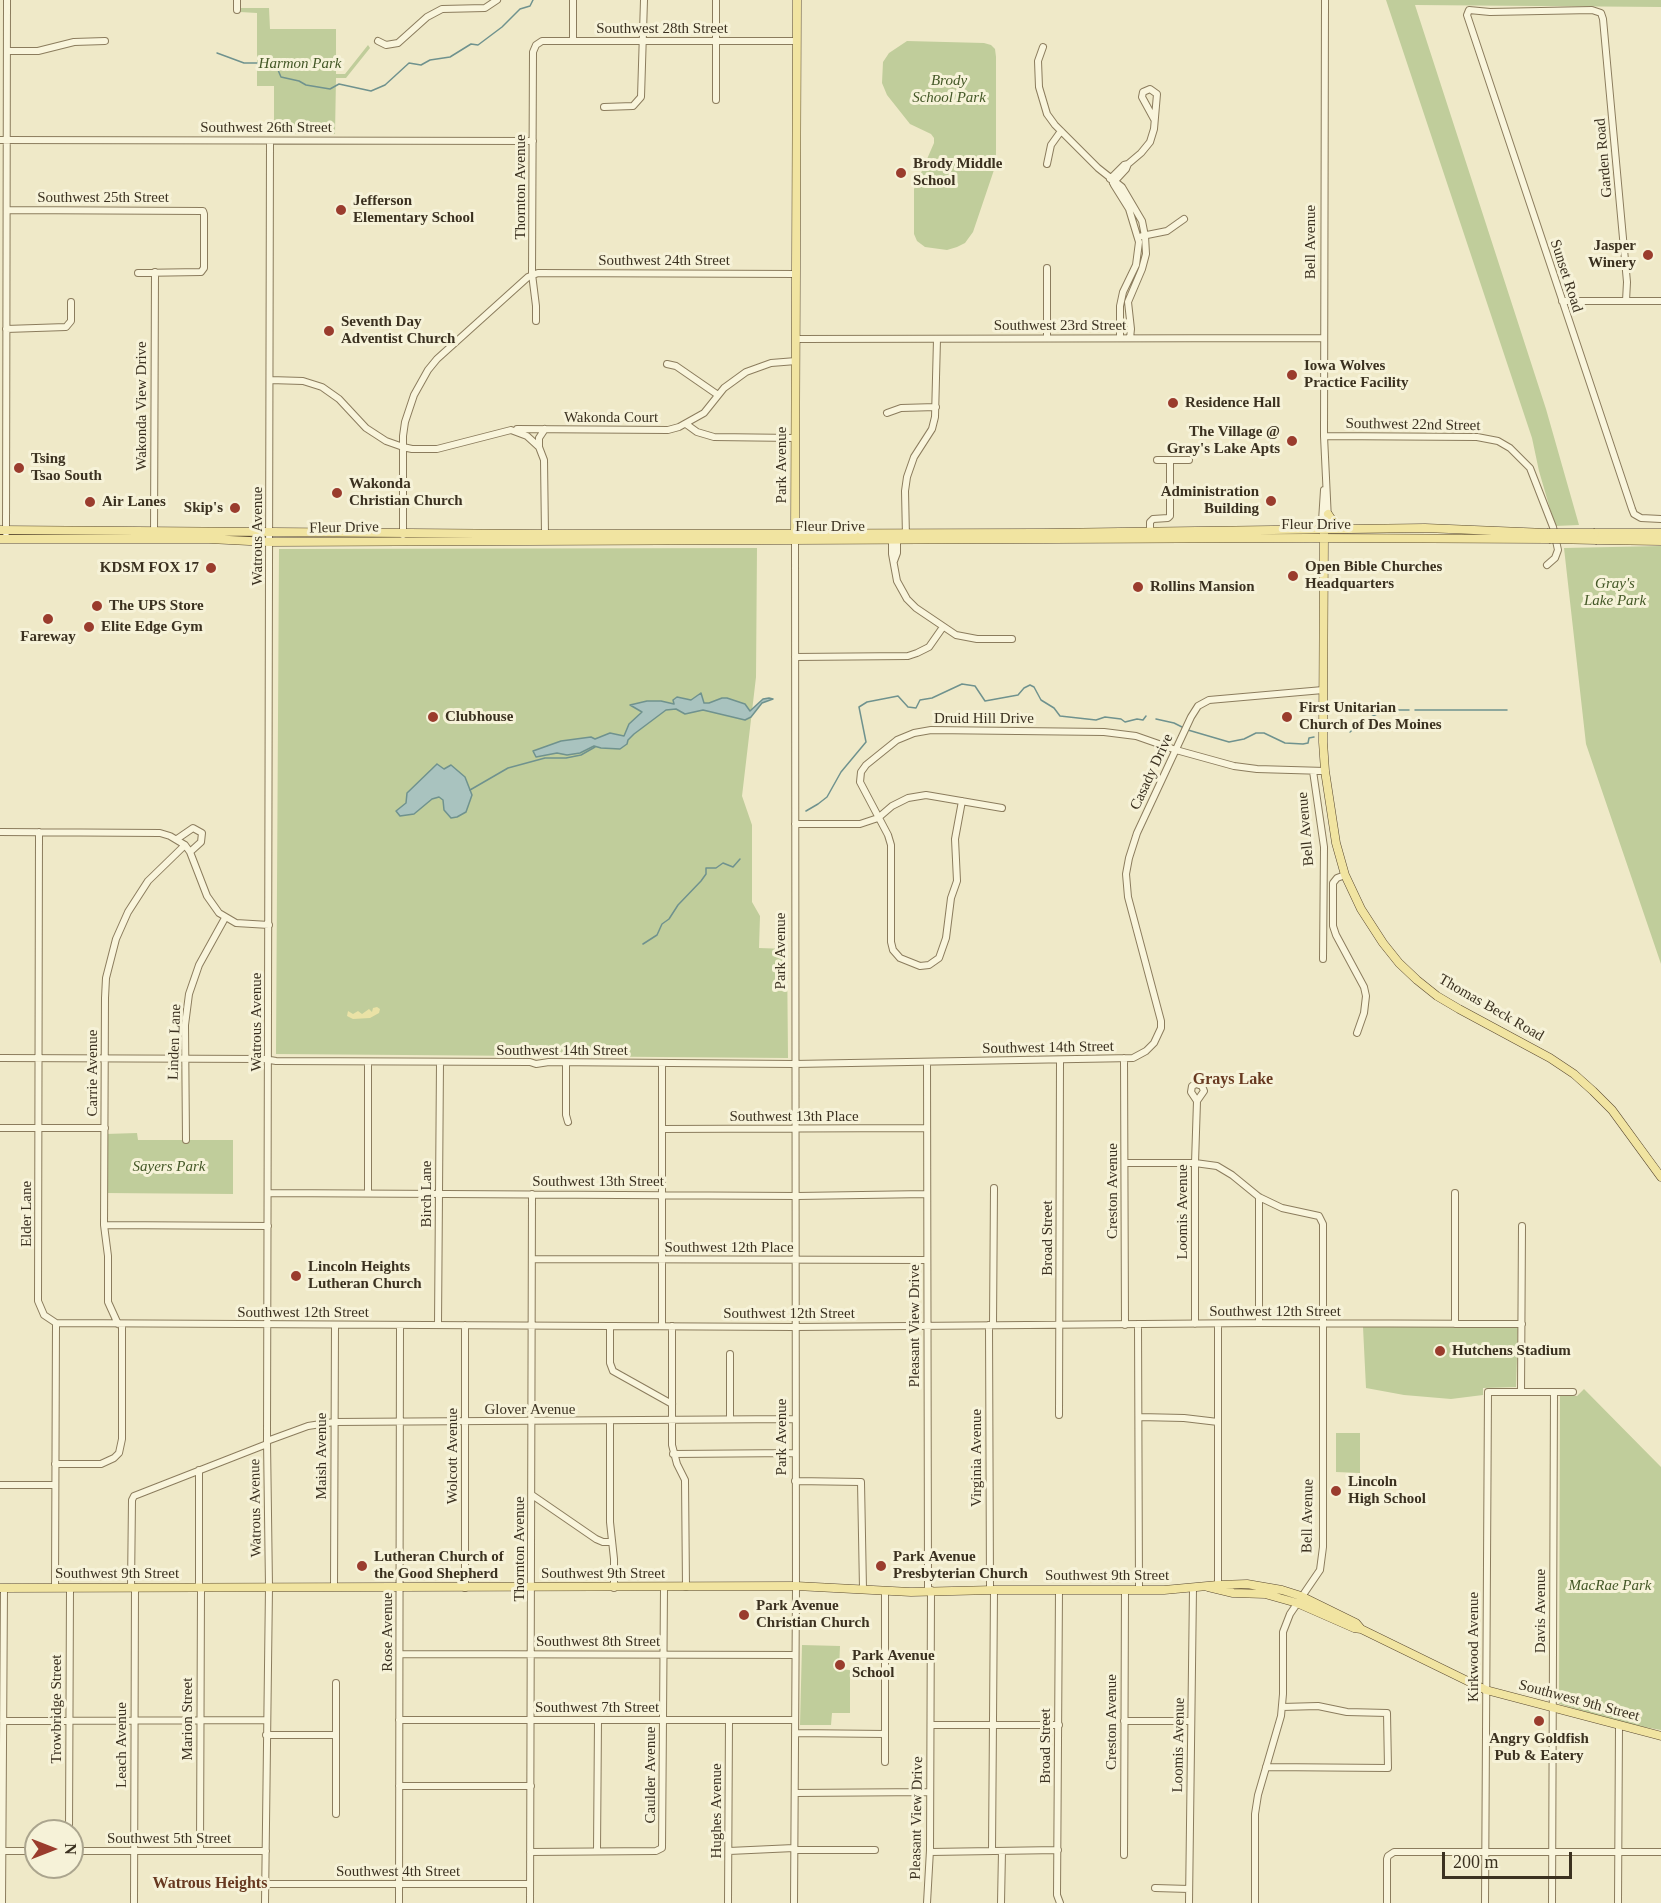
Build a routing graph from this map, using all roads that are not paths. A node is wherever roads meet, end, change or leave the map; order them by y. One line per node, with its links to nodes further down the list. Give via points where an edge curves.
1 (7, 0): 18 (street)
2 (237, 0): 9 (street)
3 (497, 0): 13 (street, via 485,8 442,9 398,43 386,45)
4 (573, 0): 11 (street)
5 (644, 0): 14 (street)
6 (716, 0): 15 (street)
7 (797, 0): 16 (main road, Park Avenue)
8 (1325, 0): 46 (street, Bell Avenue)
9 (237, 10)
10 (1468, 18): 38 (street, Sunset Road); 39 (street, Garden Road, via 1467,12 1472,9 1601,13)
11 (573, 40): 14 (street, Southwest 28th Street); 19 (street, Southwest 28th Street, via 542,41)
12 (105, 41): 18 (street, via 74,42 38,51)
13 (378, 41)
14 (644, 41): 15 (street, Southwest 28th Street); 21 (street, via 639,101 633,106)
15 (716, 41): 16 (street, Southwest 28th Street); 20 (street)
16 (797, 41): 36 (main road, Park Avenue)
17 (1043, 46): 23 (street, via 1038,61 1040,94 1047,114)
18 (7, 51): 24 (street)
19 (533, 52): 26 (street, Thornton Avenue)
20 (716, 100)
21 (604, 107)
22 (1154, 119): 28 (street, via 1150,142 1124,165)
23 (1061, 131): 27 (street, via 1051,145); 28 (street)
24 (3, 140): 25 (street, Southwest 26th Street); 29 (street)
25 (270, 141): 26 (street, Southwest 26th Street); 53 (street, Watrous Avenue)
26 (533, 141): 35 (street, Thornton Avenue)
27 (1047, 164)
28 (1112, 182): 31 (street)
29 (7, 210): 33 (street, Southwest 25th Street, via 200,210 204,214 204,268 201,272); 43 (street)
30 (1184, 219): 31 (street, via 1167,231)
31 (1142, 236): 37 (street)
32 (1047, 268): 49 (street)
33 (154, 272): 34 (street); 76 (street, Wakonda View Drive)
34 (138, 273)
35 (532, 274): 36 (street, Southwest 24th Street); 42 (street, Thornton Avenue); 62 (street, via 447,348 428,370 409,408)
36 (796, 274): 47 (main road, Park Avenue)
37 (1130, 286): 44 (street, via 1120,306); 45 (street)
38 (1562, 301): 39 (street); 69 (street, Sunset Road, via 1632,509 1641,518)
39 (1626, 301): 40 (street)
40 (1661, 301)
41 (71, 302): 43 (street, via 71,321 66,327)
42 (536, 321)
43 (6, 329): 52 (street)
44 (1120, 338): 45 (street, Southwest 23rd Street); 49 (street, Southwest 23rd Street)
45 (1130, 338): 46 (street, Southwest 23rd Street)
46 (1324, 338): 60 (street, Bell Avenue)
47 (797, 339): 48 (street, Southwest 23rd Street); 50 (main road, Park Avenue)
48 (937, 339): 49 (street, Southwest 23rd Street); 55 (street)
49 (1047, 339)
50 (796, 362): 54 (street, Wakonda Court, via 754,368); 61 (main road, Park Avenue)
51 (667, 364): 54 (street)
52 (3, 370): 72 (street)
53 (270, 380): 62 (street, via 303,381 322,387 366,428); 73 (street, Watrous Avenue)
54 (718, 395): 57 (street, Wakonda Court, via 704,413)
55 (936, 407): 56 (street, via 901,408); 82 (street, via 932,429 914,457 907,477)
56 (887, 413)
57 (686, 424): 59 (street, Wakonda Court, via 668,430); 61 (street, via 714,438)
58 (511, 429): 59 (street, Wakonda Court); 62 (street, Wakonda Court, via 438,449); 63 (street)
59 (545, 429): 63 (street)
60 (1324, 436): 67 (street, Bell Avenue); 88 (street, Southwest 22nd Street, via 1477,436 1498,441 1530,468 1558,550)
61 (795, 438): 81 (main road, Park Avenue)
62 (403, 447): 80 (street)
63 (539, 447): 75 (street, via 545,468)
64 (1157, 460): 65 (street)
65 (1170, 460): 66 (street); 77 (street, via 1170,516 1150,522)
66 (1189, 460)
67 (1325, 484): 68 (street, Bell Avenue); 70 (street, Bell Avenue)
68 (1328, 514): 70 (street, Bell Avenue); 71 (main road, via 1338,525)
69 (1661, 519)
70 (1324, 528): 71 (main road, Fleur Drive); 77 (main road, Fleur Drive); 83 (main road, Bell Avenue)
71 (1364, 528): 78 (main road, Fleur Drive)
72 (3, 530): 76 (main road, Fleur Drive); 84 (street)
73 (269, 532): 76 (main road, Fleur Drive); 80 (main road, Fleur Drive); 87 (street, Watrous Avenue)
74 (1661, 533): 79 (main road, Fleur Drive)
75 (545, 534): 80 (main road, Fleur Drive); 81 (main road, Fleur Drive); 85 (street)
76 (154, 535): 84 (main road, Fleur Drive); 87 (main road, Fleur Drive)
77 (1150, 536): 82 (main road, Fleur Drive); 83 (main road, Fleur Drive)
78 (1548, 536): 79 (main road, Fleur Drive, bridge); 83 (main road, Fleur Drive)
79 (1596, 536): 86 (main road, Fleur Drive)
80 (403, 537): 85 (main road, Fleur Drive); 87 (main road, Fleur Drive)
81 (795, 537): 82 (main road, Fleur Drive); 85 (main road, Fleur Drive); 91 (street, Park Avenue)
82 (898, 537): 89 (street, via 894,561 897,581 907,599)
83 (1324, 538): 92 (main road, Bell Avenue)
84 (3, 539)
85 (536, 541)
86 (1661, 541)
87 (269, 542): 107 (street, Watrous Avenue)
88 (1547, 565)
89 (943, 627): 90 (street, via 966,638); 91 (street, via 929,646 909,656)
90 (1012, 639)
91 (795, 657): 99 (street, Park Avenue)
92 (1323, 690): 93 (street, Casady Drive, via 1209,700 1198,706); 95 (main road, Bell Avenue)
93 (1176, 750): 94 (street, Druid Hill Drive, via 1234,766); 98 (street, Druid Hill Drive, via 1136,736 1104,732 914,733 890,744 861,772 861,786); 113 (street, Casady Drive, via 1137,833 1128,864 1128,897 1161,1028 1152,1046 1140,1055)
94 (1313, 771): 95 (street, Bell Avenue); 108 (street, Bell Avenue, via 1324,847)
95 (1326, 771): 105 (main road, Thomas Beck Road, via 1336,843)
96 (962, 801): 97 (street); 98 (street, via 914,796); 98 (street, Druid Hill Drive, via 955,839 957,881 946,938 941,955 925,966 900,958 893,950 891,846)
97 (1002, 808)
98 (878, 818): 99 (street, via 860,824)
99 (795, 824): 122 (street, Park Avenue)
100 (0, 832): 101 (street)
101 (39, 832): 102 (street, via 160,833); 111 (street, Elder Lane)
102 (177, 839): 103 (street); 104 (street, via 193,828 202,833 201,842)
103 (185, 846): 104 (street); 112 (street, Carrie Avenue, via 143,888 116,939 106,978)
104 (190, 852): 106 (street, via 207,896)
105 (1345, 875): 109 (street, via 1333,883 1333,926 1364,987 1364,1014); 134 (main road, Thomas Beck Road, via 1383,943 1418,980 1459,1010 1574,1074 1612,1110)
106 (225, 918): 107 (street, via 245,925); 114 (street, Linden Lane, via 191,987 186,1010)
107 (269, 925): 115 (street, Watrous Avenue)
108 (1323, 959)
109 (1357, 1033)
110 (0, 1058): 111 (street, Southwest 14th Street)
111 (40, 1058): 112 (street, Southwest 14th Street); 126 (street, Elder Lane)
112 (105, 1058): 114 (street, Southwest 14th Street); 127 (street, Carrie Avenue)
113 (1124, 1058): 116 (street, Southwest 14th Street); 132 (street, Creston Avenue)
114 (186, 1059): 115 (street, Southwest 14th Street); 131 (street, Linden Lane)
115 (269, 1060): 117 (street, Southwest 14th Street); 136 (street, Watrous Avenue)
116 (1060, 1060): 119 (street, Southwest 14th Street); 167 (street, Broad Street)
117 (368, 1062): 118 (street, Southwest 14th Street); 137 (street)
118 (440, 1062): 120 (street, Southwest 14th Street); 139 (street, Birch Lane)
119 (927, 1062): 122 (street, Southwest 14th Street); 128 (street, Pleasant View Drive)
120 (566, 1063): 121 (street, Southwest 14th Street); 124 (street)
121 (662, 1063): 122 (street, Southwest 14th Street); 129 (street)
122 (794, 1064): 130 (street, Park Avenue)
123 (1197, 1101): 133 (street, Loomis Avenue)
124 (568, 1122)
125 (0, 1128): 126 (street)
126 (39, 1128): 127 (street); 152 (street, Elder Lane, via 38,1301 44,1315)
127 (105, 1128): 145 (street, Carrie Avenue)
128 (927, 1128): 130 (street, Southwest 13th Place); 141 (street, Pleasant View Drive)
129 (662, 1129): 130 (street, Southwest 13th Place); 142 (street)
130 (795, 1129): 143 (street, Park Avenue)
131 (186, 1140)
132 (1125, 1163): 133 (street); 157 (street, Creston Avenue)
133 (1195, 1163): 144 (street, via 1223,1168); 159 (street, Loomis Avenue)
134 (1661, 1177)
135 (994, 1188): 173 (street, Virginia Avenue)
136 (268, 1193): 137 (street, Southwest 13th Street); 146 (street, Watrous Avenue)
137 (368, 1193): 139 (street, Southwest 13th Street)
138 (1455, 1193): 161 (street)
139 (438, 1194): 140 (street, Southwest 13th Street); 165 (street, Birch Lane)
140 (532, 1194): 142 (street, Southwest 13th Street); 148 (street, Thornton Avenue)
141 (927, 1194): 143 (street, Southwest 13th Street); 150 (street, Pleasant View Drive)
142 (662, 1195): 143 (street, Southwest 13th Street); 149 (street)
143 (795, 1195): 151 (street, Park Avenue)
144 (1258, 1197): 153 (street); 154 (street, Bell Avenue, via 1322,1220)
145 (104, 1225): 146 (street); 155 (street, Carrie Avenue, via 108,1302)
146 (268, 1226): 156 (street, Watrous Avenue)
147 (1522, 1226): 162 (street)
148 (532, 1259): 149 (street, Southwest 12th Place); 168 (street, Thornton Avenue)
149 (662, 1260): 151 (street, Southwest 12th Place); 170 (street)
150 (927, 1260): 151 (street, Southwest 12th Place); 172 (street, Pleasant View Drive)
151 (795, 1261): 174 (street, Park Avenue)
152 (56, 1323): 155 (street, Southwest 12th Street); 194 (street)
153 (1259, 1323): 154 (street, Southwest 12th Street); 160 (street, Southwest 12th Street)
154 (1323, 1323): 161 (street, Southwest 12th Street); 225 (street, Bell Avenue, via 1323,1547 1320,1570)
155 (120, 1324): 156 (street, Southwest 12th Street); 194 (street, Carrie Avenue, via 119,1453 108,1462 91,1466)
156 (268, 1324): 163 (street, Southwest 12th Street); 191 (street, Watrous Avenue)
157 (1125, 1324): 158 (street, Southwest 12th Street); 167 (street, Southwest 12th Street)
158 (1138, 1324): 159 (street, Southwest 12th Street); 181 (street)
159 (1195, 1324): 160 (street, Southwest 12th Street)
160 (1218, 1324): 189 (street)
161 (1455, 1324): 162 (street, Southwest 12th Street)
162 (1522, 1324): 176 (street)
163 (335, 1325): 164 (street, Southwest 12th Street); 185 (street, Maish Avenue)
164 (400, 1325): 165 (street, Southwest 12th Street); 186 (street, Rose Avenue)
165 (438, 1325): 166 (street, Southwest 12th Street)
166 (465, 1325): 168 (street, Southwest 12th Street); 190 (street, Wolcott Avenue)
167 (1060, 1325): 173 (street, Southwest 12th Street); 180 (street, Broad Street)
168 (532, 1326): 169 (street, Southwest 12th Street); 187 (street, Thornton Avenue)
169 (610, 1326): 170 (street, Southwest 12th Street); 179 (street, via 613,1371)
170 (662, 1326): 171 (street, Southwest 12th Street)
171 (672, 1326): 174 (street, Southwest 12th Street); 179 (street)
172 (927, 1326): 173 (street, Southwest 12th Street); 174 (street, Southwest 12th Street); 219 (street, Pleasant View Drive)
173 (991, 1326): 220 (street, Virginia Avenue)
174 (795, 1327): 184 (street, Park Avenue)
175 (730, 1354): 183 (street)
176 (1521, 1392): 177 (street); 231 (street, Kirkwood Avenue, via 1488,1392)
177 (1554, 1392): 178 (street); 233 (street, Davis Avenue)
178 (1573, 1392)
179 (672, 1404): 182 (street)
180 (1059, 1415)
181 (1139, 1418): 189 (street); 223 (street)
182 (672, 1419): 183 (street, Glover Avenue); 188 (street, Glover Avenue); 193 (street)
183 (730, 1419): 184 (street, Glover Avenue)
184 (795, 1419): 192 (street, Park Avenue)
185 (334, 1422): 186 (street, Glover Avenue); 191 (street, Glover Avenue, via 308,1426); 206 (street, Maish Avenue)
186 (400, 1422): 190 (street, Glover Avenue); 207 (street, Rose Avenue)
187 (531, 1422): 188 (street, Glover Avenue); 190 (street, Glover Avenue); 199 (street, Thornton Avenue)
188 (610, 1422): 201 (street)
189 (1218, 1422): 217 (street)
190 (465, 1423): 212 (street, Wolcott Avenue)
191 (267, 1442): 195 (street, Glover Avenue); 205 (street, Watrous Avenue)
192 (795, 1453): 193 (street); 196 (street, Park Avenue)
193 (673, 1454): 208 (street, via 686,1480)
194 (56, 1464): 198 (street)
195 (199, 1470): 200 (street, Glover Avenue, via 137,1494); 204 (street, Marion Street)
196 (795, 1481): 202 (street, Park Avenue); 218 (street, via 862,1483)
197 (0, 1485): 198 (street)
198 (55, 1485): 210 (street)
199 (532, 1495): 201 (street, via 596,1539); 213 (street, Thornton Avenue)
200 (132, 1500): 203 (street, Leach Avenue)
201 (612, 1542): 214 (street)
202 (796, 1586): 208 (main road, Southwest 9th Street); 218 (main road, Southwest 9th Street); 229 (street, Park Avenue)
203 (133, 1587): 204 (main road, Southwest 9th Street); 211 (main road, Southwest 9th Street); 235 (street, Leach Avenue)
204 (200, 1587): 205 (main road, Southwest 9th Street); 236 (street, Marion Street)
205 (269, 1587): 206 (main road, Southwest 9th Street); 237 (street, Watrous Avenue)
206 (334, 1587): 207 (main road, Southwest 9th Street)
207 (400, 1587): 212 (main road, Southwest 9th Street); 226 (street, Rose Avenue)
208 (686, 1587): 215 (main road, Southwest 9th Street)
209 (2, 1588): 210 (main road, Southwest 9th Street); 243 (street)
210 (55, 1588): 211 (main road, Southwest 9th Street)
211 (70, 1588): 244 (street, Trowbridge Street)
212 (465, 1588): 213 (main road, Southwest 9th Street)
213 (532, 1588): 214 (main road, Southwest 9th Street); 227 (street, Thornton Avenue)
214 (614, 1588): 215 (main road, Southwest 9th Street)
215 (664, 1588): 228 (street, Caulder Avenue)
216 (1193, 1588): 217 (main road, Southwest 9th Street); 223 (main road, Southwest 9th Street); 246 (street, Loomis Avenue)
217 (1218, 1588): 225 (main road, Southwest 9th Street, via 1265,1586)
218 (863, 1589): 224 (main road, Southwest 9th Street)
219 (929, 1590): 220 (main road, Southwest 9th Street); 224 (main road, Southwest 9th Street); 247 (street, Pleasant View Drive)
220 (992, 1590): 221 (main road, Southwest 9th Street); 248 (street, Virginia Avenue)
221 (1059, 1590): 222 (main road, Southwest 9th Street); 249 (street, Broad Street)
222 (1125, 1590): 223 (main road, Southwest 9th Street); 245 (street, Creston Avenue)
223 (1139, 1590)
224 (885, 1592): 252 (street)
225 (1299, 1599): 231 (main road, Southwest 9th Street, via 1356,1623 1361,1629); 232 (street, Bell Avenue, via 1282,1638)
226 (400, 1654): 227 (street, Southwest 8th Street); 238 (street, Rose Avenue)
227 (531, 1654): 228 (street, Southwest 8th Street); 239 (street, Thornton Avenue)
228 (664, 1654): 229 (street, Southwest 8th Street); 241 (street, Caulder Avenue)
229 (795, 1655): 242 (street, Park Avenue)
230 (336, 1683): 254 (street)
231 (1486, 1690): 233 (main road, Southwest 9th Street); 279 (street, Kirkwood Avenue)
232 (1282, 1707): 257 (street, Bell Avenue); 257 (street, via 1318,1706 1347,1712 1387,1713 1388,1768)
233 (1552, 1708): 250 (main road, Southwest 9th Street); 280 (street, Davis Avenue)
234 (729, 1719): 241 (street, Southwest 7th Street); 242 (street, Southwest 7th Street); 273 (street, Hughes Avenue)
235 (135, 1720): 236 (street); 244 (street); 269 (street, Leach Avenue)
236 (200, 1720): 237 (street); 270 (street, Marion Street)
237 (266, 1720): 253 (street, Watrous Avenue)
238 (399, 1720): 239 (street, Southwest 7th Street); 258 (street, Rose Avenue)
239 (531, 1720): 240 (street, Southwest 7th Street); 259 (street, Thornton Avenue)
240 (598, 1720): 241 (street, Southwest 7th Street); 272 (street)
241 (663, 1720): 272 (street, Caulder Avenue, via 661,1850)
242 (795, 1720): 251 (street, Park Avenue)
243 (3, 1721): 244 (street); 266 (street)
244 (69, 1721): 263 (street, Trowbridge Street)
245 (1125, 1721): 246 (street); 283 (street, Creston Avenue)
246 (1191, 1721): 289 (street, Loomis Avenue)
247 (931, 1725): 248 (street); 260 (street, Pleasant View Drive)
248 (993, 1725): 249 (street); 274 (street, Virginia Avenue)
249 (1059, 1725): 276 (street, Broad Street)
250 (1619, 1726): 255 (main road, Southwest 9th Street); 281 (street)
251 (795, 1733): 252 (street); 261 (street, Park Avenue)
252 (885, 1734): 256 (street)
253 (266, 1735): 254 (street); 271 (street, Watrous Avenue)
254 (336, 1735): 262 (street)
255 (1661, 1736)
256 (885, 1762)
257 (1266, 1767): 301 (street, Bell Avenue, via 1255,1814)
258 (399, 1786): 259 (street); 287 (street, Rose Avenue)
259 (531, 1786): 277 (street, Thornton Avenue)
260 (930, 1792): 261 (street); 278 (street, Pleasant View Drive)
261 (795, 1793): 264 (street, Park Avenue)
262 (336, 1814)
263 (69, 1819)
264 (794, 1849): 265 (street); 273 (street); 296 (street, Park Avenue)
265 (875, 1850)
266 (3, 1851): 267 (street); 284 (street)
267 (24, 1851)
268 (84, 1851): 269 (street, Southwest 5th Street)
269 (134, 1851): 270 (street, Southwest 5th Street); 291 (street, Leach Avenue)
270 (200, 1851): 271 (street, Southwest 5th Street)
271 (266, 1851): 285 (street, Watrous Avenue)
272 (597, 1851): 277 (street)
273 (729, 1851): 295 (street, Hughes Avenue)
274 (992, 1851): 275 (street); 278 (street)
275 (1002, 1851): 276 (street); 298 (street)
276 (1058, 1851): 299 (street, Broad Street)
277 (530, 1852): 286 (street, Thornton Avenue)
278 (930, 1852): 297 (street, Pleasant View Drive)
279 (1485, 1852): 280 (street); 302 (street, via 1391,1853 1387,1859); 303 (street, Kirkwood Avenue)
280 (1552, 1852): 281 (street); 304 (street, Davis Avenue)
281 (1618, 1852): 282 (street); 305 (street)
282 (1661, 1852)
283 (1124, 1855)
284 (1, 1875): 290 (street)
285 (266, 1884): 287 (street, Southwest 4th Street); 292 (street, Watrous Avenue)
286 (530, 1884): 287 (street, Southwest 4th Street); 294 (street, Thornton Avenue)
287 (399, 1885): 293 (street, Rose Avenue)
288 (1155, 1888): 289 (street)
289 (1189, 1889): 300 (street, Loomis Avenue)
290 (2, 1903)
291 (134, 1903)
292 (265, 1903)
293 (399, 1903)
294 (530, 1903)
295 (728, 1903)
296 (794, 1903)
297 (927, 1903)
298 (1001, 1903)
299 (1060, 1903)
300 (1189, 1903)
301 (1255, 1903)
302 (1387, 1903)
303 (1485, 1903)
304 (1552, 1903)
305 (1618, 1903)

